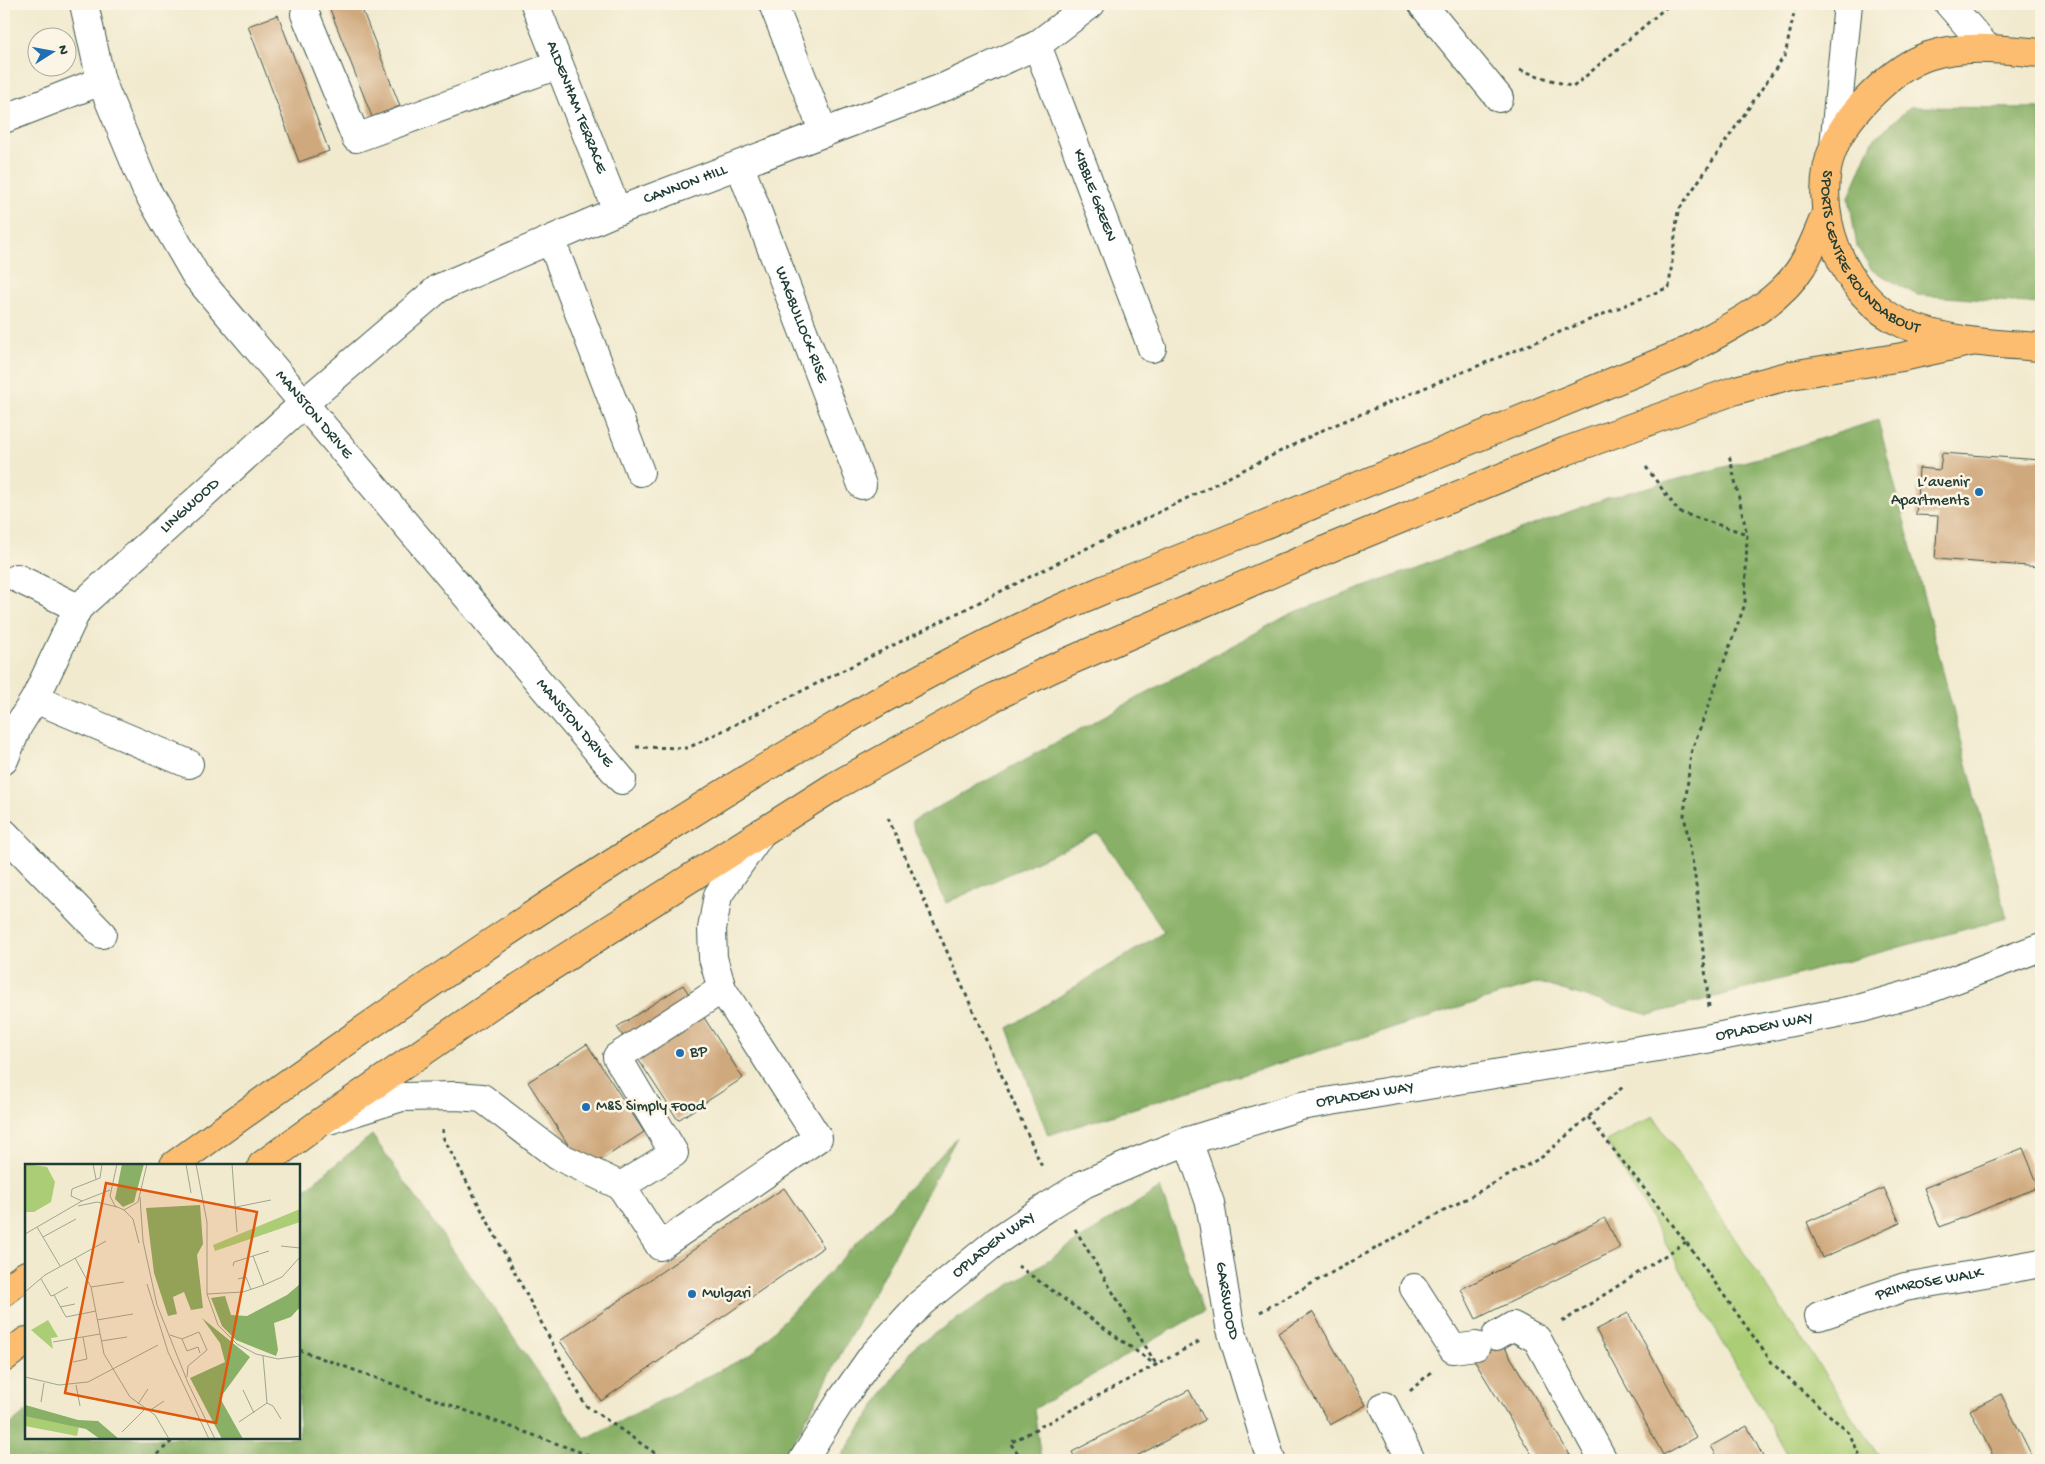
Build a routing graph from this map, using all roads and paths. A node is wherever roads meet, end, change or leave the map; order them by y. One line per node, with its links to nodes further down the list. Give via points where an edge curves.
1 (84, 4): 16 (street, MANSTON DRIVE)
2 (535, 4): 14 (street, ALDENHAM TERRACE)
3 (773, 4): 19 (street)
4 (1091, 4): 11 (street, CANNON HILL)
5 (1422, 4): 17 (street)
6 (1670, 4): 15 (path, via 1573,87)
7 (1796, 4): 39 (path, via 1785,55 1678,212 1669,287 1326,430 688,748 631,747)
8 (1848, 4): 20 (street)
9 (1949, 4): 12 (street)
10 (305, 14): 14 (street, via 356,138)
11 (1037, 45): 19 (street, CANNON HILL, via 946,86); 27 (street, KIBBLE GREEN)
12 (1988, 49): 13 (highway, SPORTS CENTRE ROUNDABOUT); 20 (highway, SPORTS CENTRE ROUNDABOUT, via 1946,51 1926,56 1898,73 1862,105)
13 (2041, 53)
14 (558, 65): 22 (street, ALDENHAM TERRACE)
15 (1512, 68)
16 (101, 81): 18 (street); 28 (street, MANSTON DRIVE, via 146,189 196,276)
17 (1499, 98)
18 (4, 119)
19 (824, 133): 21 (street, CANNON HILL)
20 (1834, 146): 23 (highway, SPORTS CENTRE ROUNDABOUT, via 1828,171)
21 (740, 166): 22 (street, CANNON HILL); 32 (street, WAGBULLOCK RISE)
22 (617, 211): 24 (street, CANNON HILL)
23 (1826, 214): 25 (highway, SPORTS CENTRE ROUNDABOUT, via 1846,271 1871,302 1902,324); 52 (highway, via 1813,245 1790,282 1758,310 1683,353 1122,582 1015,629 828,730 570,890 300,1074)
24 (551, 240): 28 (street, CANNON HILL, via 439,288); 31 (street)
25 (1970, 342): 26 (highway, SPORTS CENTRE ROUNDABOUT); 41 (highway, via 1791,375 1745,387 1566,451 1337,545 1052,669 901,747)
26 (2041, 347)
27 (1152, 348)
28 (303, 404): 35 (street, LINGWOOD); 39 (street, MANSTON DRIVE)
29 (1729, 454): 33 (path)
30 (1646, 467): 33 (path, via 1679,512)
31 (640, 472)
32 (862, 485)
33 (1746, 534): 46 (path, via 1745,604 1691,752 1684,815 1695,876)
34 (17, 578): 35 (street)
35 (78, 608): 36 (street, LINGWOOD)
36 (35, 699): 37 (street, LINGWOOD, via 18,726); 38 (street)
37 (4, 760)
38 (189, 764)
39 (616, 772)
40 (888, 818): 54 (path)
41 (762, 832): 45 (street, via 718,895 712,929 713,958); 50 (highway, via 494,1004)
42 (4, 833): 43 (street)
43 (102, 934)
44 (2041, 947): 46 (street, OPLADEN WAY, via 1932,988 1862,1008)
45 (722, 989): 55 (street, via 618,1057 674,1153); 55 (street, via 818,1138 660,1246)
46 (1714, 1037): 51 (street, OPLADEN WAY, via 1301,1106)
47 (1630, 1081): 48 (path)
48 (1588, 1117): 57 (path); 63 (path, via 1542,1158)
49 (442, 1123): 76 (path, via 443,1137 585,1405)
50 (318, 1124): 53 (highway); 55 (street, via 402,1097 482,1098 558,1156)
51 (1188, 1141): 77 (street, OPLADEN WAY, via 1084,1184 998,1240 921,1303 873,1355); 81 (street, GARSWOOD, via 1210,1203 1230,1326)
52 (175, 1164)
53 (263, 1164)
54 (1043, 1169)
55 (621, 1186)
56 (1075, 1229): 71 (path)
57 (1686, 1242): 66 (path); 84 (path, via 1773,1364 1849,1433)
58 (1014, 1263): 71 (path)
59 (2041, 1263): 64 (street, PRIMROSE WALK, via 1905,1287)
60 (25, 1276): 62 (highway)
61 (1414, 1288): 68 (street)
62 (4, 1292)
63 (1255, 1315)
64 (1819, 1316)
65 (1206, 1338): 71 (path)
66 (1537, 1339): 68 (street, via 1514,1326); 83 (street)
67 (25, 1342): 70 (highway)
68 (1475, 1344): 72 (path, via 1417,1387)
69 (300, 1350): 75 (path)
70 (4, 1358)
71 (1157, 1366): 80 (path, via 1010,1443)
72 (1384, 1406): 82 (street)
73 (174, 1439): 74 (path)
74 (151, 1460)
75 (602, 1460)
76 (665, 1460)
77 (803, 1460)
78 (974, 1460): 79 (path, via 980,1457)
79 (998, 1460)
80 (1023, 1460)
81 (1271, 1460)
82 (1411, 1460)
83 (1603, 1460)
84 (1862, 1460)

